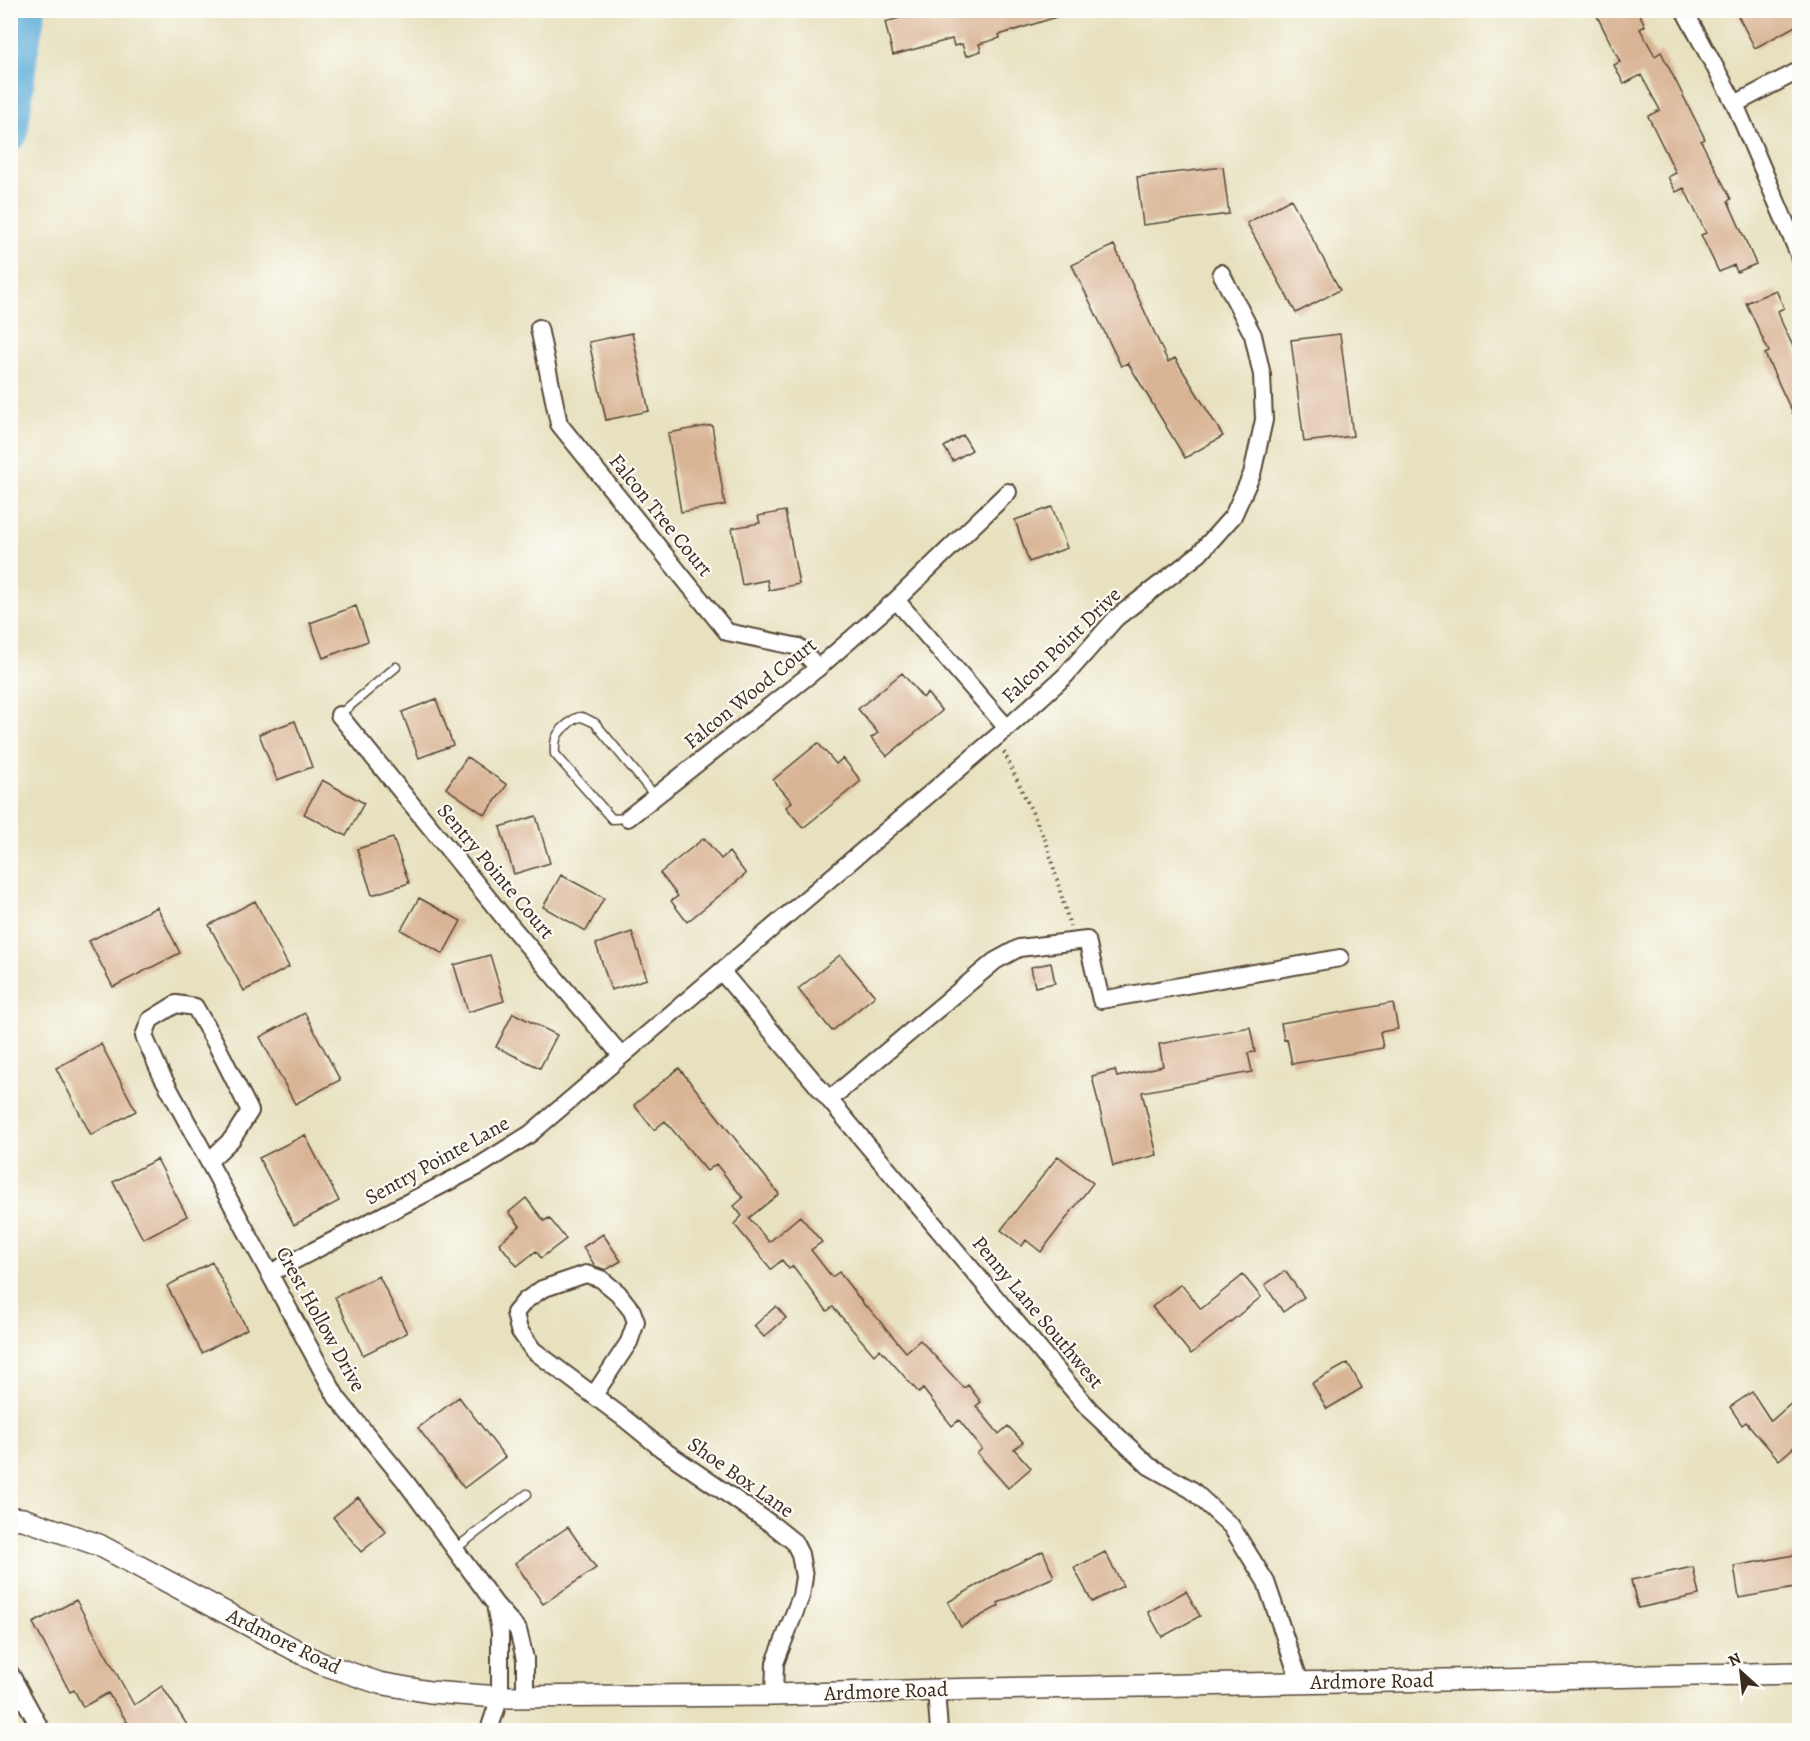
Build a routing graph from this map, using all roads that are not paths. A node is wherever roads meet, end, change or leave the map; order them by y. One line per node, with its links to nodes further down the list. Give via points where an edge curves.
1 (1684, 10): 3 (street)
2 (1800, 70): 3 (street)
3 (1735, 104): 4 (street)
4 (1800, 257)
5 (1221, 273): 12 (street, Falcon Point Drive, via 1253,335 1263,386 1264,420 1252,474 1233,516 1198,554 1116,618 1065,676)
6 (539, 328): 10 (street, Falcon Tree Court, via 559,424 727,632 799,647)
7 (1008, 492): 8 (street, Falcon Wood Court)
8 (896, 600): 10 (street, Falcon Wood Court); 12 (street)
9 (396, 667): 11 (lane)
10 (818, 668): 13 (street, Falcon Wood Court)
11 (339, 715): 17 (street, Sentry Pointe Court)
12 (1002, 732): 16 (street, Falcon Point Drive)
13 (656, 797): 14 (street, Falcon Wood Court); 14 (lane, via 595,723 576,718 558,731 555,754 612,819)
14 (628, 818)
15 (1340, 958): 18 (street, via 1101,1000 1087,940 1019,948 995,961)
16 (721, 971): 17 (street, Sentry Pointe Lane); 18 (street, Penny Lane Southwest)
17 (621, 1054): 20 (street, Sentry Pointe Lane, via 530,1134 479,1166)
18 (830, 1099): 28 (street, Penny Lane Southwest, via 1090,1410 1149,1466 1192,1490 1231,1526 1266,1582)
19 (209, 1161): 19 (street, Crest Hollow Drive, via 144,1036 150,1020 176,1004 195,1008 250,1111 232,1138); 20 (street, Crest Hollow Drive)
20 (270, 1273): 24 (street, Crest Hollow Drive, via 337,1398)
21 (594, 1395): 21 (street, Shoe Box Lane, via 533,1350 519,1330 515,1313 542,1289 586,1274 601,1279 618,1293 636,1322 629,1342); 30 (street, Shoe Box Lane, via 662,1449 794,1542 804,1576 801,1596 775,1663)
22 (527, 1494): 24 (lane)
23 (10, 1518): 31 (street, Ardmore Road, via 99,1545 320,1663 380,1683 430,1692)
24 (454, 1549): 25 (street, Crest Hollow Drive)
25 (495, 1604): 31 (street, Crest Hollow Drive, via 500,1632); 32 (street, Crest Hollow Drive, via 518,1630 525,1659)
26 (10, 1673): 33 (street)
27 (1800, 1673): 28 (street, Ardmore Road)
28 (1300, 1682): 29 (street, Ardmore Road)
29 (936, 1689): 30 (street, Ardmore Road); 35 (street)
30 (774, 1695): 32 (street, Ardmore Road)
31 (500, 1696): 32 (street, Ardmore Road); 34 (street, Crest Hollow Drive)
32 (525, 1696)
33 (41, 1731)
34 (489, 1731)
35 (939, 1731)

